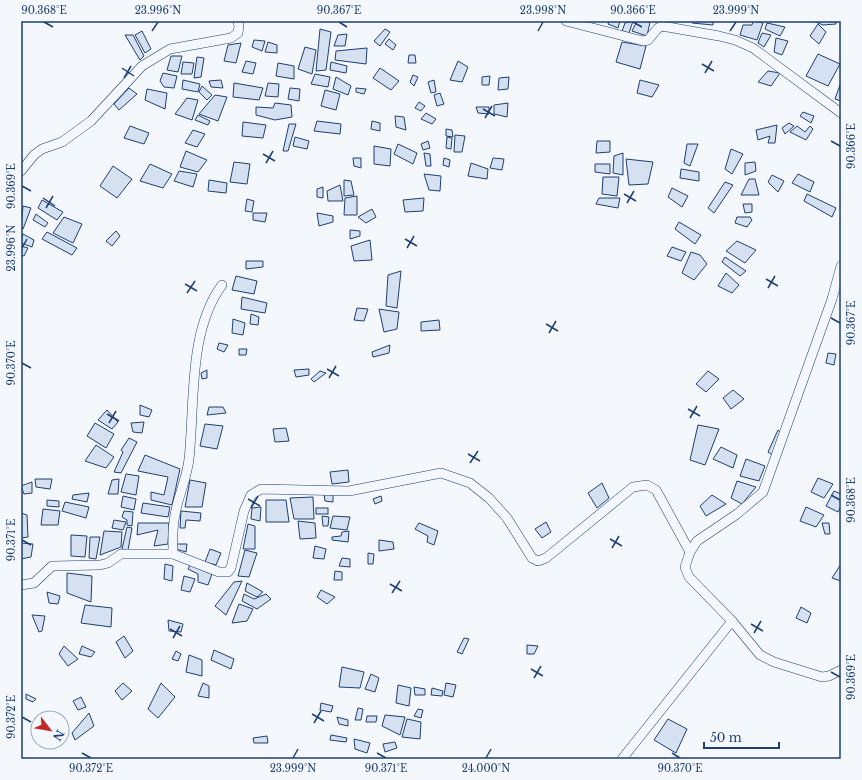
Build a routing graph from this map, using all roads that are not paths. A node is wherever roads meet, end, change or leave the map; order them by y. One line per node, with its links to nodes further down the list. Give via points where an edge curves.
1 (238, 21): 4 (street, via 238,33 231,38 170,49 142,66 91,121 62,142 38,152)
2 (566, 21): 3 (street, via 643,40 648,40 662,26 735,40 753,48)
3 (841, 113)
4 (21, 171)
5 (841, 266): 7 (street, via 832,300 763,492 697,542)
6 (222, 285): 8 (street, via 207,311 199,344 189,460 174,515)
7 (690, 552): 8 (street, via 656,490 647,485 633,487 546,558 538,561 532,558 507,518 489,498 470,483 441,473 349,491 261,489 251,495 244,511 228,572 219,572); 10 (street, via 684,567 689,577)
8 (172, 554): 9 (street, via 120,554 108,563 52,566 34,583)
9 (21, 585)
10 (732, 621): 11 (street, via 760,654 774,662 822,677); 12 (street)
11 (841, 670)
12 (622, 759)

